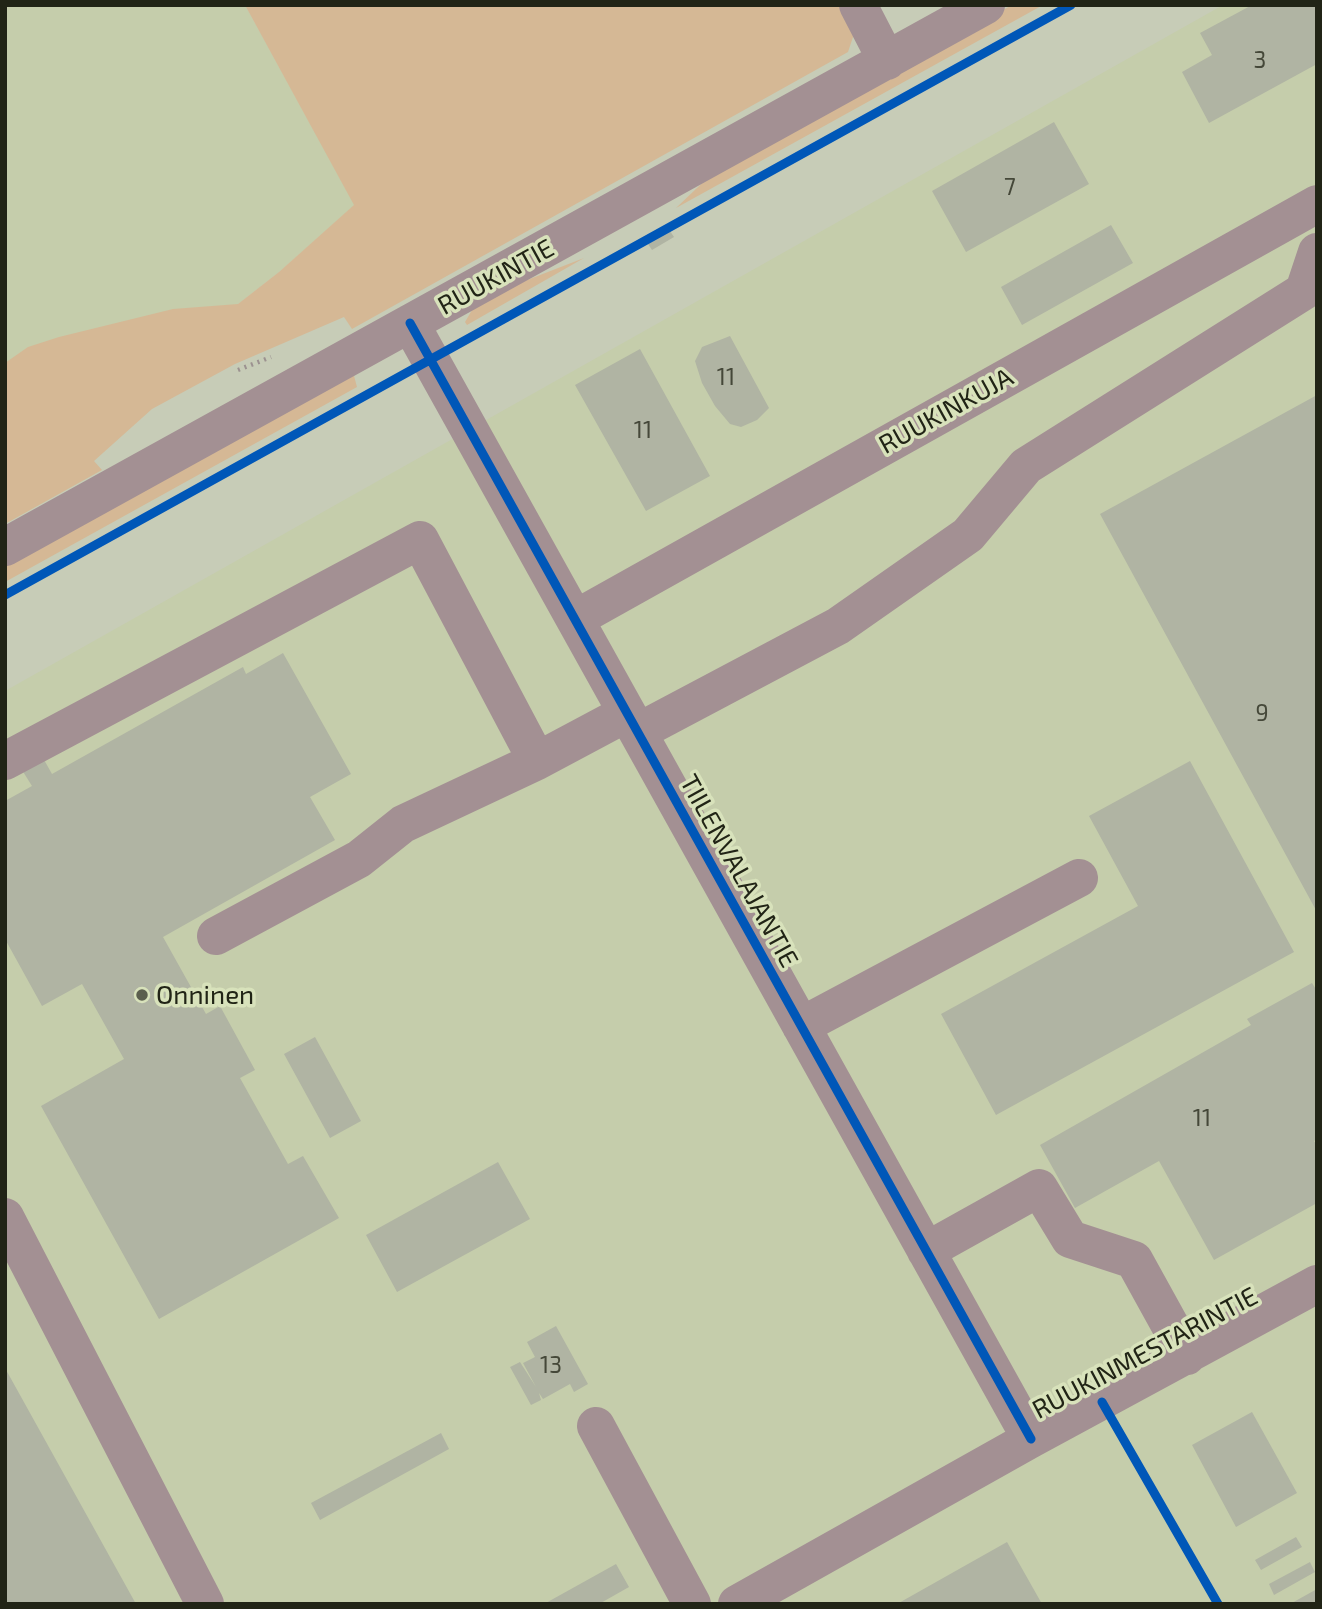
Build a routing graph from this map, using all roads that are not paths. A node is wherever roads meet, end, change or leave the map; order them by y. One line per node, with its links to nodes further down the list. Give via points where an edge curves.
1 (858, 5): 3 (street)
2 (986, 5): 3 (street, RUUKINTIE)
3 (887, 61): 6 (street, RUUKINTIE)
4 (1312, 220): 8 (street, RUUKINKUJA)
5 (1317, 252): 9 (street, via 1304,291 1026,466 968,536 838,626)
6 (410, 323): 7 (street, RUUKINTIE); 8 (street, TIILENVALAJANTIE)
7 (5, 547)
8 (575, 619): 9 (street, TIILENVALAJANTIE)
9 (632, 723): 11 (street); 14 (street, TIILENVALAJANTIE)
10 (5, 761): 11 (street, via 420,540)
11 (537, 761): 13 (street, via 403,824 359,859)
12 (1079, 878): 14 (street)
13 (216, 936)
14 (801, 1026): 16 (street, TIILENVALAJANTIE)
15 (6, 1222): 21 (street)
16 (926, 1251): 18 (street, via 1039,1188 1070,1239 1134,1260); 20 (street, TIILENVALAJANTIE)
17 (1312, 1298): 18 (street, RUUKINMESTARINTIE)
18 (1187, 1356): 20 (street, RUUKINMESTARINTIE)
19 (596, 1426): 22 (street)
20 (1031, 1439): 23 (street, RUUKINMESTARINTIE)
21 (205, 1604)
22 (692, 1604)
23 (737, 1604)

